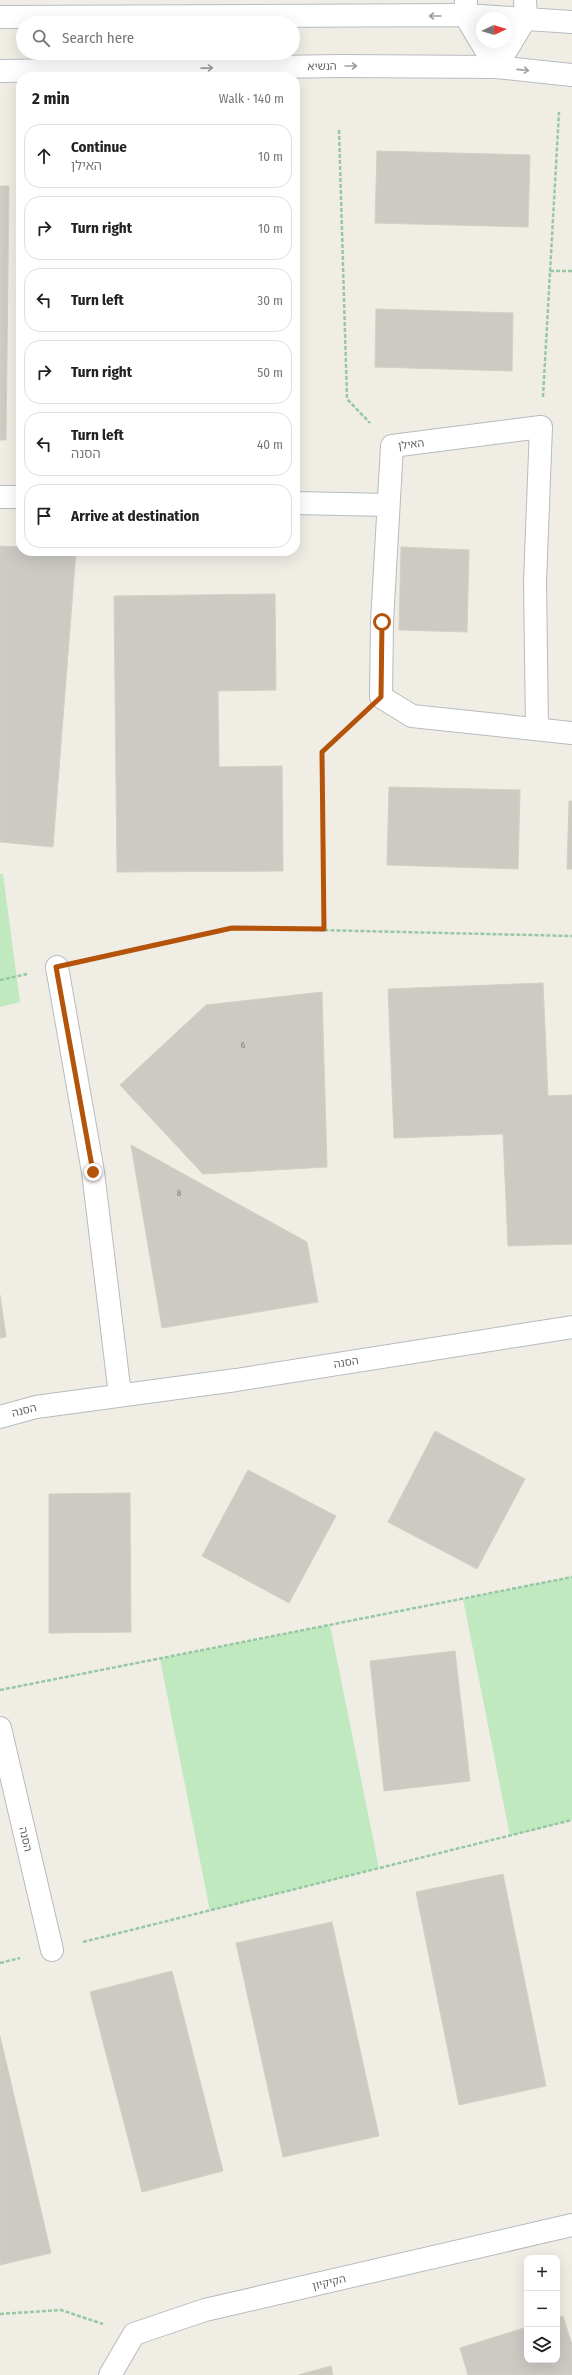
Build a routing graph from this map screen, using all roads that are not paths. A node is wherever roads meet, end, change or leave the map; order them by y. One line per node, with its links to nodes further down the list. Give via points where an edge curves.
1 (466, 8): 2 (street); 3 (street, one-way to 3); 7 (street)
2 (525, 9): 6 (street); 7 (street)
3 (52, 16)
4 (0, 17): 5 (street, one-way to 4)
5 (16, 17)
6 (572, 22)
7 (496, 67): 8 (street, הנשיא, one-way to 7, via 341,66); 9 (street, הנשיא, one-way to 9)
8 (0, 71)
9 (572, 75)
10 (0, 497): 11 (street)
11 (16, 497)
12 (300, 503): 13 (street)
13 (388, 505): 14 (street, האילן, via 381,697 412,716); 14 (street, האילן, via 392,446 541,427 535,582)
14 (537, 728): 15 (street)
15 (572, 733)
16 (56, 967): 18 (street, via 93,1172)
17 (572, 1327): 18 (street, הסנה, via 236,1380)
18 (120, 1395): 19 (street, הסנה, via 36,1407)
19 (0, 1417)
20 (0, 1728): 21 (street, הסנה)
21 (52, 1950)
22 (572, 2225): 23 (street, הקיקיון, via 205,2310 134,2334)
23 (110, 2375)

